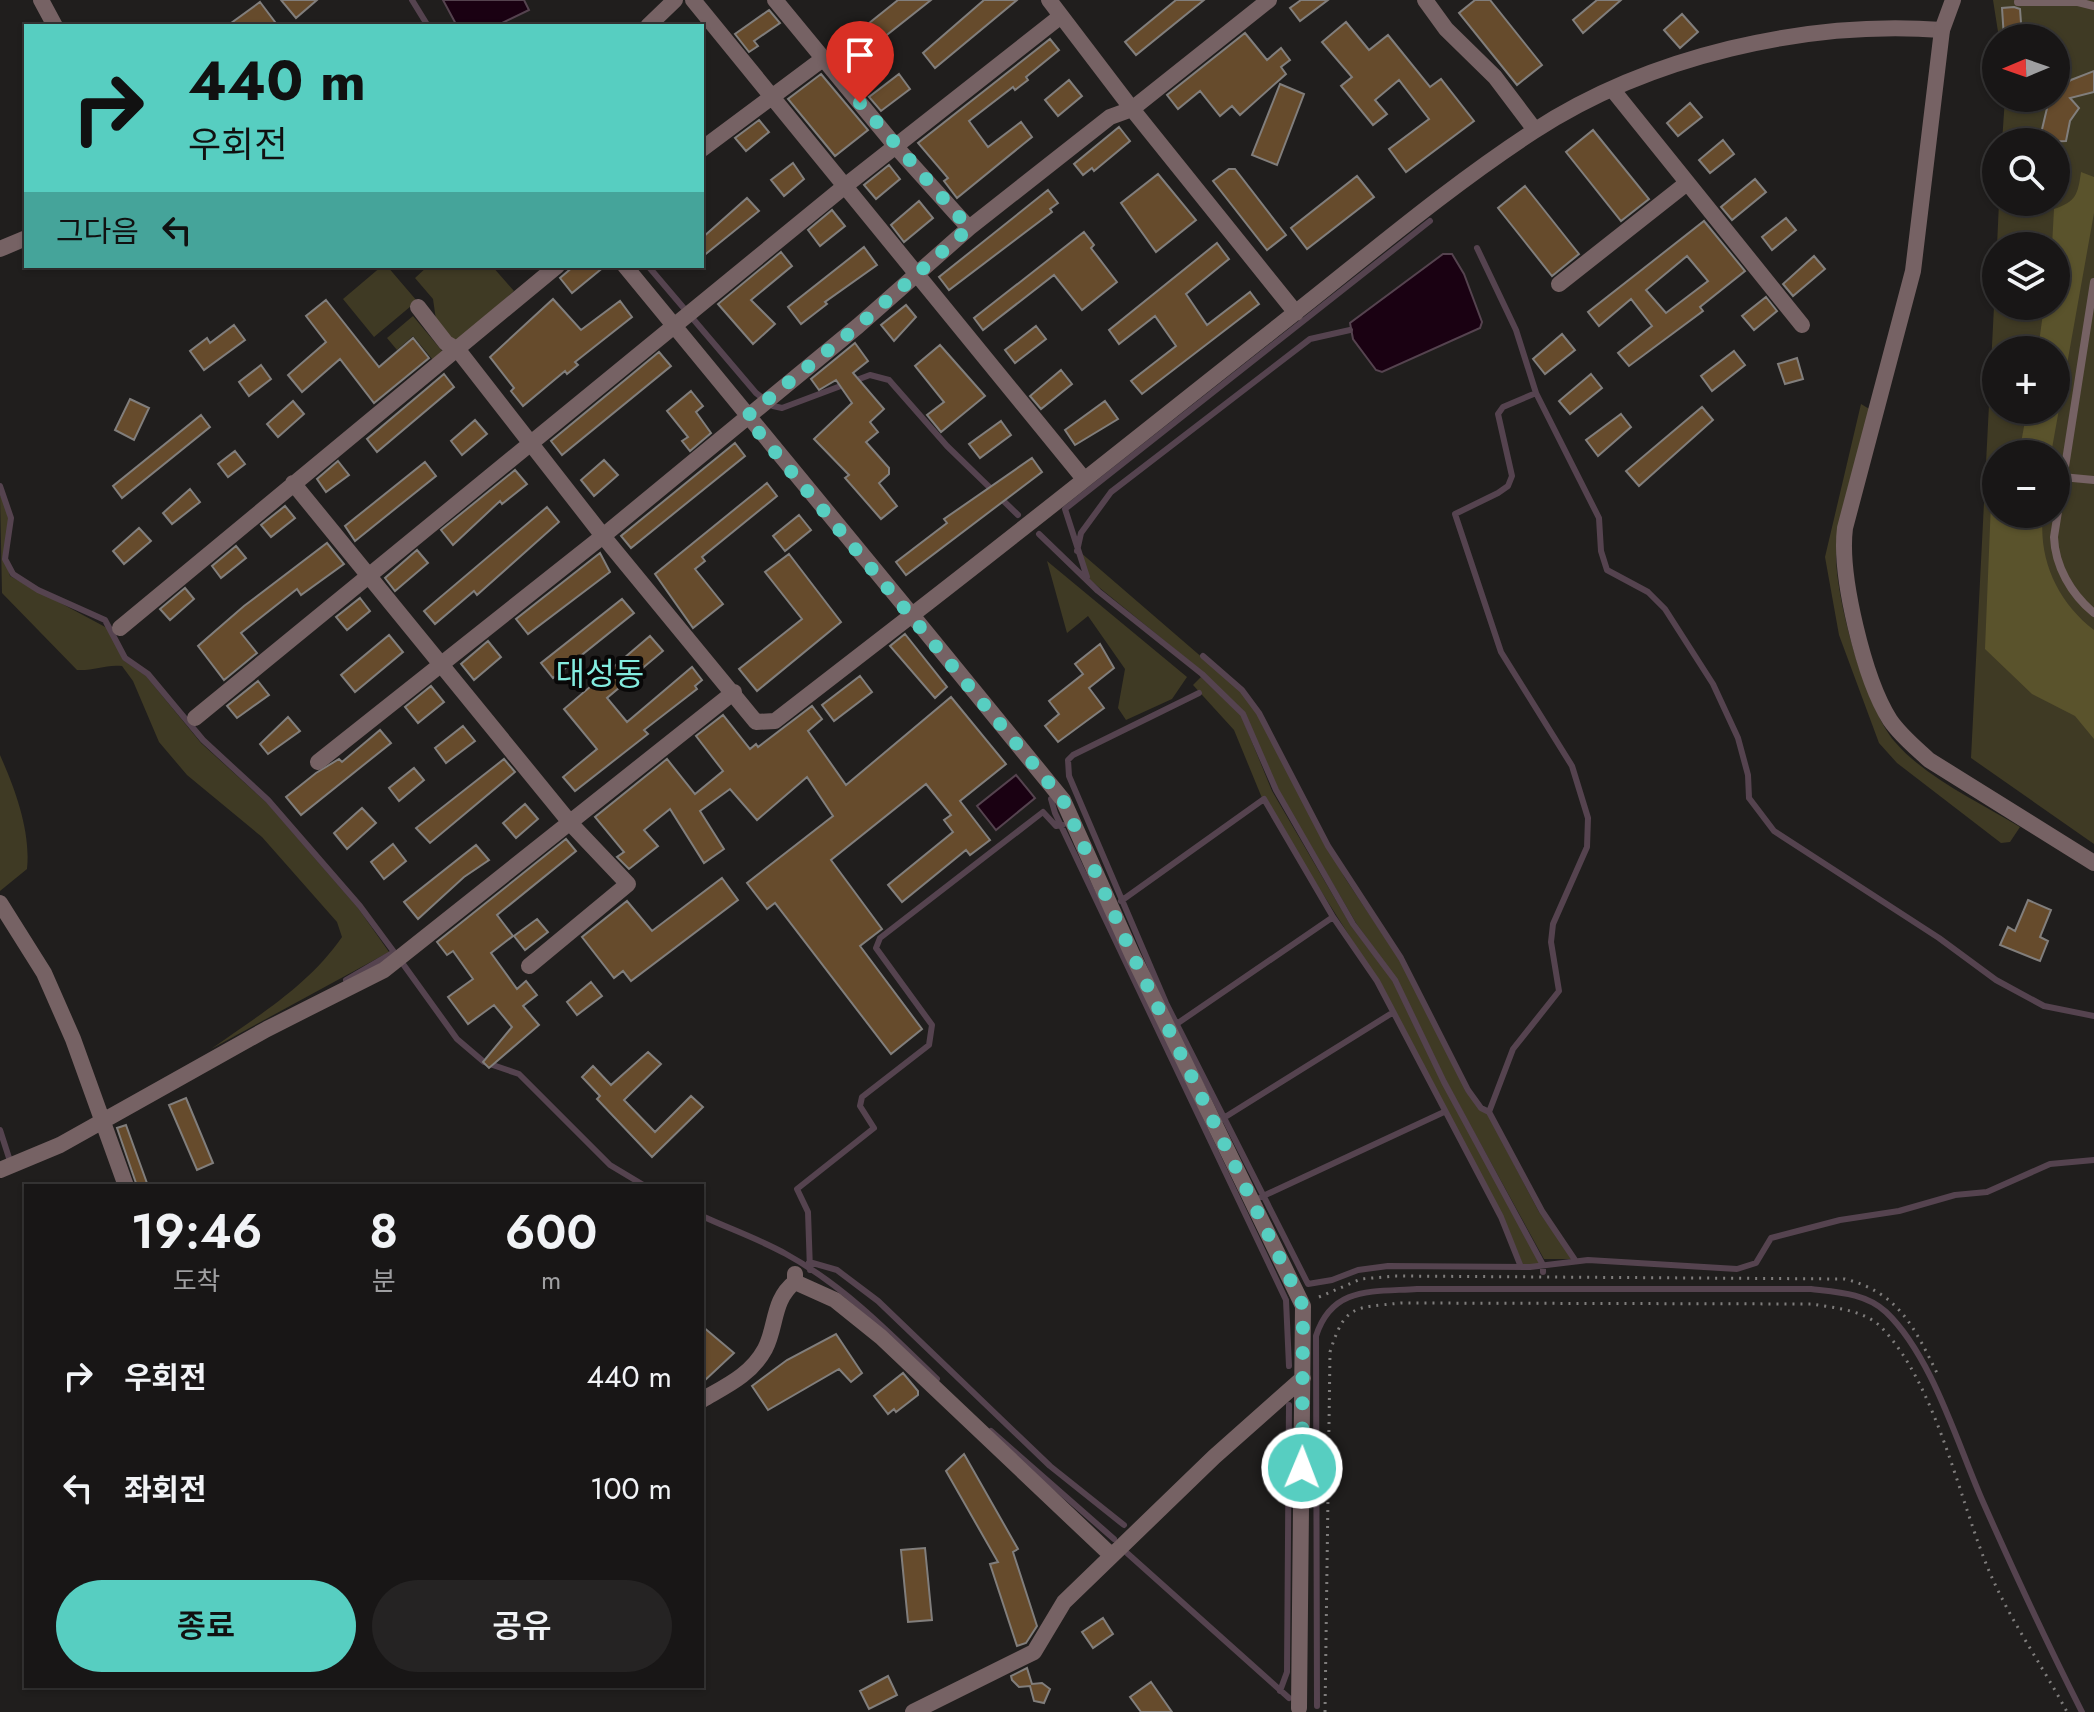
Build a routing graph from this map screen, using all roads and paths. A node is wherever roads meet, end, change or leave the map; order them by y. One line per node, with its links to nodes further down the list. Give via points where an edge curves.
1 (41, 0): 13 (street)
2 (675, 0): 14 (street)
3 (693, 0): 18 (street)
4 (775, 0): 16 (street)
5 (1049, 0): 12 (street)
6 (1269, 0): 19 (street)
7 (1425, 0): 20 (street)
8 (1953, 0): 15 (street)
9 (2078, 1): 10 (lane); 11 (lane)
10 (2018, 2)
11 (2094, 6)
12 (1061, 16): 19 (street); 22 (street)
13 (54, 24)
14 (650, 24)
15 (1942, 30): 17 (street, via 1848,30 1741,46); 56 (street, via 1913,271 1845,528 1846,580 1874,683 1889,718 1905,738 1929,760)
16 (824, 58): 18 (street); 22 (street)
17 (1612, 89): 20 (street); 23 (street)
18 (773, 97): 21 (street); 24 (street)
19 (1132, 109): 25 (street, via 1110,117); 34 (street)
20 (1535, 130): 34 (street)
21 (704, 148)
22 (897, 148): 24 (street); 25 (street)
23 (1687, 183): 32 (street); 36 (street)
24 (845, 186): 30 (street); 35 (street)
25 (969, 228): 30 (street)
26 (24, 239): 27 (street)
27 (0, 249)
28 (555, 268): 37 (street)
29 (627, 268): 35 (street)
30 (918, 275): 38 (street); 42 (street)
31 (2094, 282): 39 (lane)
32 (1559, 284)
33 (418, 307): 37 (street, via 446,343)
34 (1296, 313): 42 (street)
35 (684, 318): 38 (street); 40 (street)
36 (1802, 325)
37 (458, 350): 40 (street); 44 (street)
38 (758, 407): 46 (street); 49 (street)
39 (2068, 440)
40 (531, 445): 46 (street); 47 (street)
41 (2070, 478): 43 (lane)
42 (1084, 479): 49 (street)
43 (2094, 480)
44 (293, 483): 47 (street); 50 (street)
45 (2056, 528): 48 (lane, via 2054,549 2070,585)
46 (603, 536): 51 (street); 52 (street)
47 (368, 574): 51 (street); 53 (street)
48 (2094, 613)
49 (912, 615): 52 (street, via 775,721 756,722); 62 (street, via 1063,800)
50 (120, 628)
51 (442, 664): 54 (street); 55 (street)
52 (734, 692): 55 (street)
53 (195, 718)
54 (318, 762)
55 (572, 825): 58 (street, via 628,884); 59 (street, via 384,970)
56 (2094, 863)
57 (0, 903): 59 (street, via 44,973)
58 (529, 966)
59 (101, 1123): 60 (street); 61 (street)
60 (0, 1170)
61 (125, 1184)
62 (1303, 1306): 63 (path, via 1336,1287 1395,1276 1845,1279 1867,1284 1913,1323); 64 (street)
63 (1939, 1377)
64 (1303, 1378): 66 (street); 67 (street)
65 (704, 1399): 66 (street, via 751,1370 766,1348 784,1290 795,1278 835,1300 881,1337)
66 (1111, 1555): 68 (street, via 1064,1602 1034,1652)
67 (1299, 1708)
68 (913, 1712)
69 (1325, 1712): 70 (path, via 1327,1399 1330,1352 1339,1322 1357,1308 1401,1303 1559,1303 1812,1304 1864,1315 1881,1327 1914,1377 1949,1454 2010,1619)
70 (2067, 1712)

